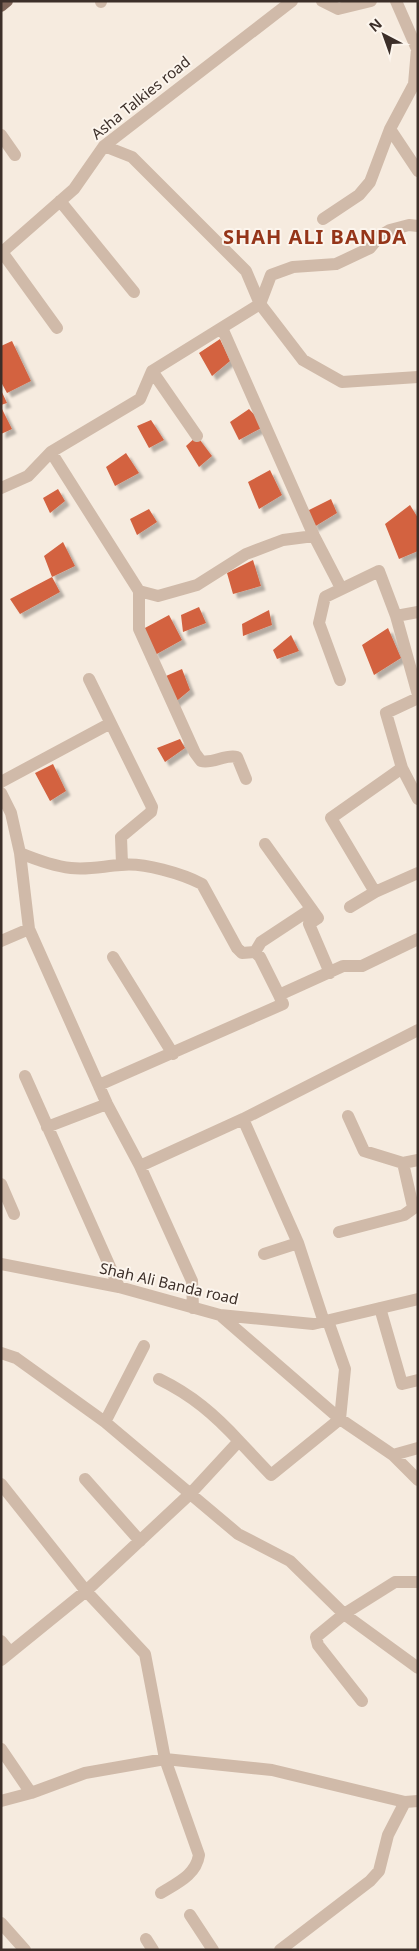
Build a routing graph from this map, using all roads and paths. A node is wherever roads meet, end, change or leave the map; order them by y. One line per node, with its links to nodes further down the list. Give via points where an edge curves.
1 (7, 1): 6 (main road)
2 (292, 1): 9 (street, Asha Talkies road)
3 (322, 1): 4 (street, via 338,9)
4 (371, 1)
5 (396, 1): 7 (street, via 417,49 414,84)
6 (1, 6)
7 (390, 129): 11 (street); 13 (street, via 370,182 359,195)
8 (1, 135): 10 (street)
9 (104, 146): 12 (street, Asha Talkies road, via 74,189); 17 (street, via 132,157 226,249 246,271)
10 (15, 155)
11 (418, 171)
12 (60, 201): 15 (street, Asha Talkies road); 16 (street)
13 (323, 219)
14 (418, 226): 17 (street, via 390,230 370,248 336,264 293,267 271,275)
15 (2, 253): 18 (street)
16 (134, 292)
17 (260, 304): 19 (street); 21 (street, via 303,360 342,382)
18 (57, 328)
19 (222, 328): 20 (street); 25 (street)
20 (152, 371): 22 (street); 23 (street, via 140,399)
21 (418, 377)
22 (197, 436)
23 (52, 452): 24 (street, via 28,476); 27 (street)
24 (1, 488)
25 (314, 536): 26 (street); 27 (street, via 283,540 246,554 197,585 158,596)
26 (341, 588): 29 (street, via 379,571); 31 (street, via 325,597 319,623)
27 (139, 591): 35 (street, via 139,629 195,752 201,761 209,763 232,756 237,758)
28 (418, 612): 29 (street)
29 (396, 616): 32 (street)
30 (89, 679): 33 (street)
31 (340, 680)
32 (418, 696): 34 (street, via 386,713)
33 (109, 724): 36 (street); 42 (street, via 152,809 122,836)
34 (402, 768): 38 (street); 44 (street, via 331,818)
35 (246, 779)
36 (1, 782)
37 (1, 792): 39 (street)
38 (418, 799)
39 (6, 814): 41 (street)
40 (265, 844): 46 (street)
41 (20, 853): 42 (street, via 70,868 104,869); 47 (street)
42 (122, 864): 50 (street, via 159,869 202,884 237,948 242,953)
43 (418, 873): 44 (street)
44 (375, 892): 45 (street)
45 (350, 907)
46 (311, 909): 50 (street, via 260,942); 52 (street, via 318,918 309,924)
47 (29, 929): 49 (street); 57 (street)
48 (418, 939): 52 (street, via 362,966 343,966)
49 (1, 941)
50 (255, 952): 53 (street)
51 (113, 957): 55 (street)
52 (330, 972): 53 (street)
53 (279, 995): 55 (street, via 283,1004)
54 (418, 1030): 60 (street)
55 (173, 1054): 57 (street)
56 (25, 1076): 61 (street)
57 (99, 1085): 58 (street)
58 (107, 1104): 61 (street); 64 (street)
59 (348, 1116): 63 (street, via 364,1151)
60 (244, 1119): 64 (street); 69 (street)
61 (47, 1127): 72 (street)
62 (418, 1160): 63 (street)
63 (403, 1163): 66 (street)
64 (140, 1166): 74 (street, via 192,1281)
65 (1, 1184): 67 (street)
66 (416, 1206): 68 (street, via 404,1215)
67 (14, 1214)
68 (339, 1232)
69 (298, 1243): 70 (street); 77 (street)
70 (264, 1254)
71 (1, 1264): 72 (street, Shah Ali Banda road)
72 (119, 1287): 74 (street, Shah Ali Banda road)
73 (418, 1299): 75 (street, Shah Ali Banda road)
74 (193, 1308): 76 (street, Shah Ali Banda road)
75 (380, 1308): 77 (street, Shah Ali Banda road); 81 (street, via 402,1384)
76 (220, 1315): 77 (street, Shah Ali Banda road, via 313,1324); 82 (street)
77 (326, 1321): 82 (street, via 345,1369)
78 (144, 1346): 83 (street)
79 (1, 1353): 83 (street, via 16,1358)
80 (160, 1379): 84 (street, via 185,1392 214,1414)
81 (418, 1380)
82 (340, 1419): 84 (street, via 271,1475); 86 (street)
83 (105, 1422): 90 (street)
84 (239, 1440): 90 (street)
85 (418, 1448): 86 (street)
86 (394, 1455): 88 (street)
87 (85, 1479): 91 (street)
88 (418, 1480)
89 (1, 1484): 93 (street)
90 (191, 1493): 91 (street); 94 (street, via 238,1534 290,1561)
91 (140, 1541): 93 (street)
92 (418, 1582): 94 (street, via 395,1582)
93 (86, 1591): 96 (street); 100 (street, via 145,1654)
94 (344, 1614): 97 (street); 98 (street, via 316,1637 318,1645)
95 (1, 1641): 96 (street)
96 (6, 1656)
97 (418, 1668)
98 (362, 1701)
99 (1, 1749): 101 (street)
100 (165, 1759): 101 (street, via 85,1773); 103 (street, via 272,1770); 104 (street, via 200,1855 198,1864 189,1875)
101 (31, 1793): 102 (street)
102 (1, 1801)
103 (411, 1802): 109 (street, via 388,1835 381,1866 370,1881)
104 (161, 1893)
105 (190, 1915): 108 (street)
106 (1, 1923): 107 (street)
107 (25, 1950)
108 (213, 1950)
109 (280, 1950)

